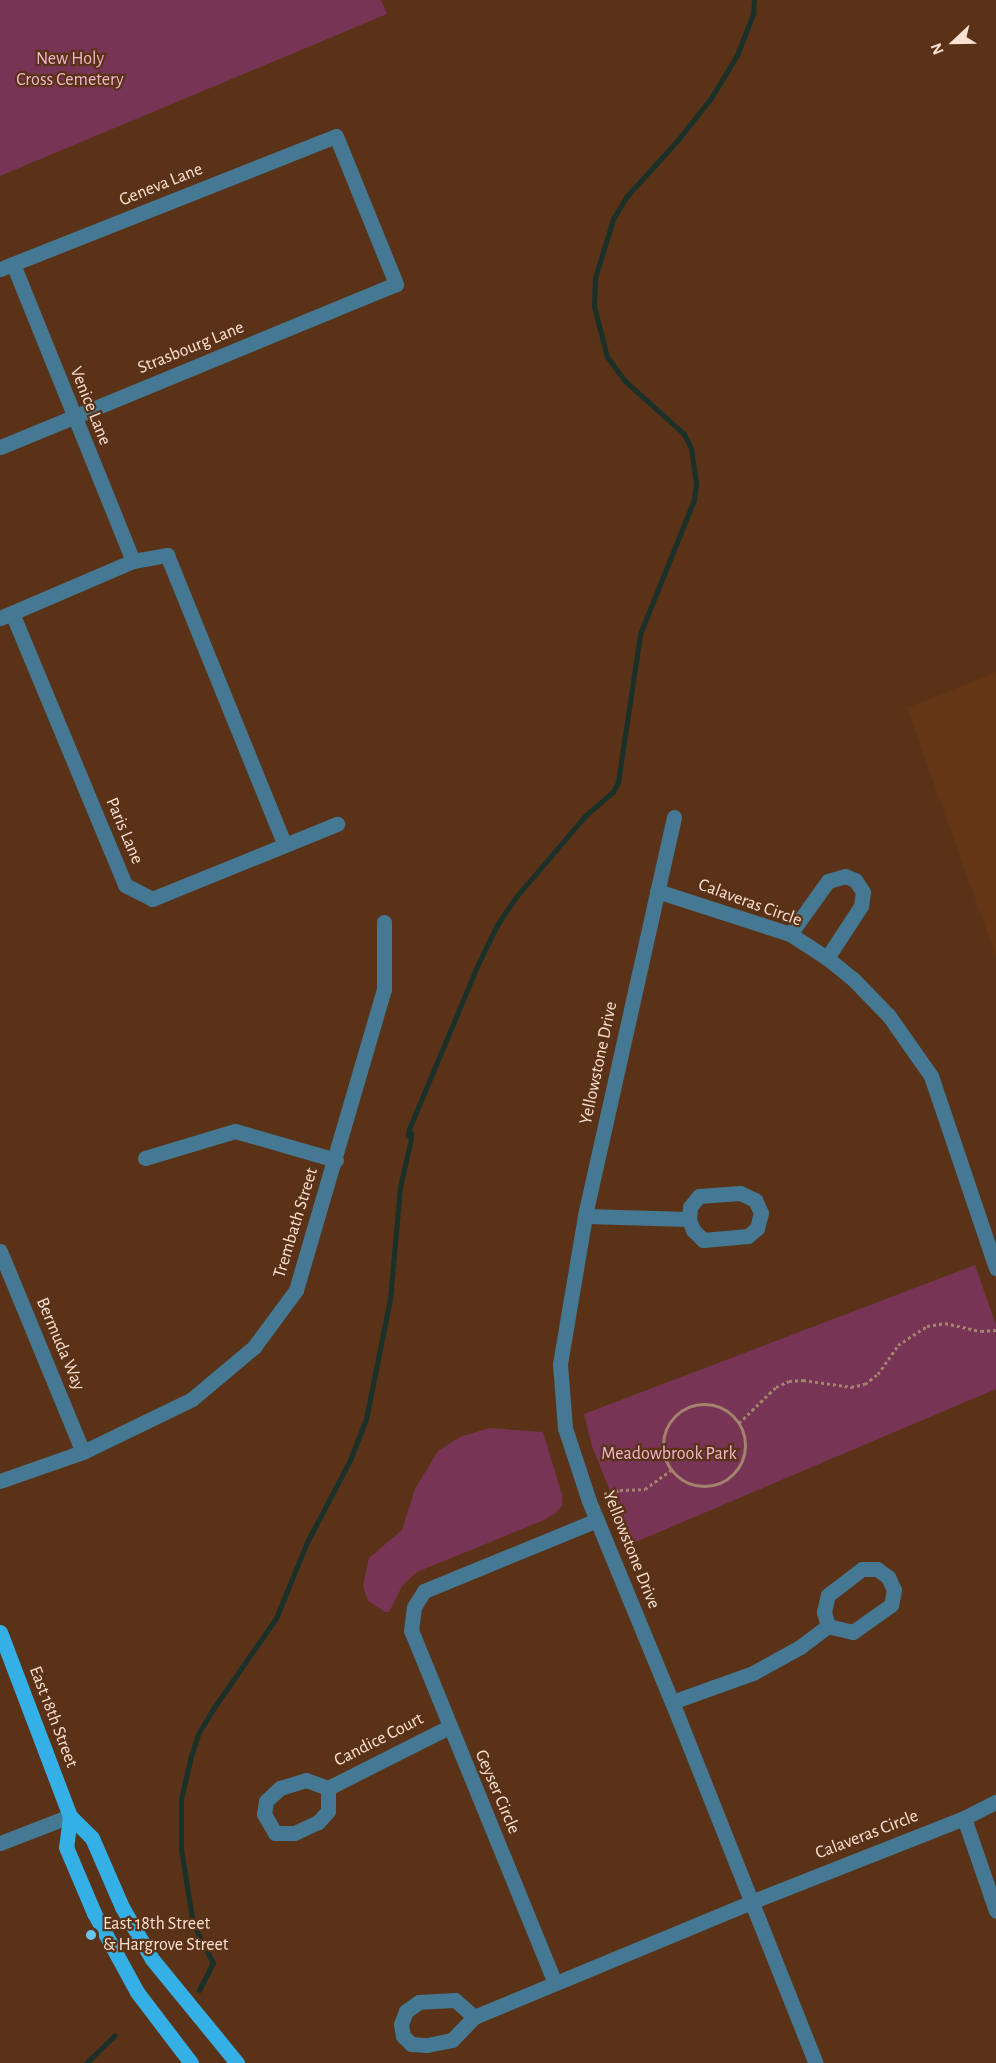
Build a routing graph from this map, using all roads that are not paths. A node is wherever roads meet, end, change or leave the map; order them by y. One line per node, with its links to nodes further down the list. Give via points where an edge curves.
1 (7, 267): 2 (street, Geneva Lane, via 336,136); 3 (street, Venice Lane)
2 (396, 284): 3 (street, Strasbourg Lane)
3 (73, 417): 4 (street, Strasbourg Lane); 5 (street, Venice Lane)
4 (0, 447)
5 (133, 561): 6 (street); 9 (street, via 167,555)
6 (6, 615): 9 (street, Paris Lane, via 125,885 152,899)
7 (674, 817): 10 (street, Yellowstone Drive)
8 (337, 824): 9 (street, Paris Lane)
9 (285, 845)
10 (657, 891): 12 (street, Calaveras Circle); 16 (street, Yellowstone Drive)
11 (384, 922): 15 (street, Trembath Street, via 384,990)
12 (790, 934): 13 (street, Calaveras Circle); 13 (street, via 828,881 845,876 855,880 863,892 861,906)
13 (827, 958): 19 (street, Calaveras Circle, via 889,1016 931,1076)
14 (145, 1158): 15 (street, via 235,1131)
15 (336, 1160): 20 (street, Trembath Street, via 297,1290 254,1347 192,1399)
16 (585, 1216): 17 (street); 22 (street, Yellowstone Drive, via 560,1364 565,1428)
17 (689, 1219): 17 (street, via 703,1240 748,1236 757,1228 761,1213 755,1200 740,1193 699,1196 690,1207)
18 (0, 1251): 20 (street, Bermuda Way)
19 (996, 1268)
20 (83, 1452): 21 (street, Trembath Street)
21 (0, 1482)
22 (597, 1520): 25 (street, Yellowstone Drive); 26 (street, Geyser Circle, via 424,1591 414,1607 411,1630)
23 (828, 1626): 23 (street, via 854,1632 891,1605 894,1590 888,1577 877,1569 862,1569 828,1595 824,1612); 25 (street, via 753,1673)
24 (0, 1632): 29 (main road, East 18th Street)
25 (672, 1702): 32 (street, Yellowstone Drive)
26 (449, 1727): 27 (street, Candice Court); 34 (street, Geyser Circle)
27 (328, 1788)
28 (996, 1802): 30 (street, Calaveras Circle)
29 (70, 1816): 31 (street); 36 (main road, East 18th Street, via 66,1847 94,1913 137,1992); 37 (main road, East 18th Street, via 92,1838 122,1907 152,1959)
30 (964, 1818): 32 (street, Calaveras Circle); 33 (street)
31 (0, 1843)
32 (751, 1902): 34 (street); 38 (street, Yellowstone Drive)
33 (996, 1911)
34 (555, 1983): 35 (street)
35 (474, 2017): 35 (street, via 454,2000 419,2002 406,2011 401,2024 403,2036 411,2044 452,2040)
36 (191, 2063)
37 (237, 2063)
38 (816, 2063)

